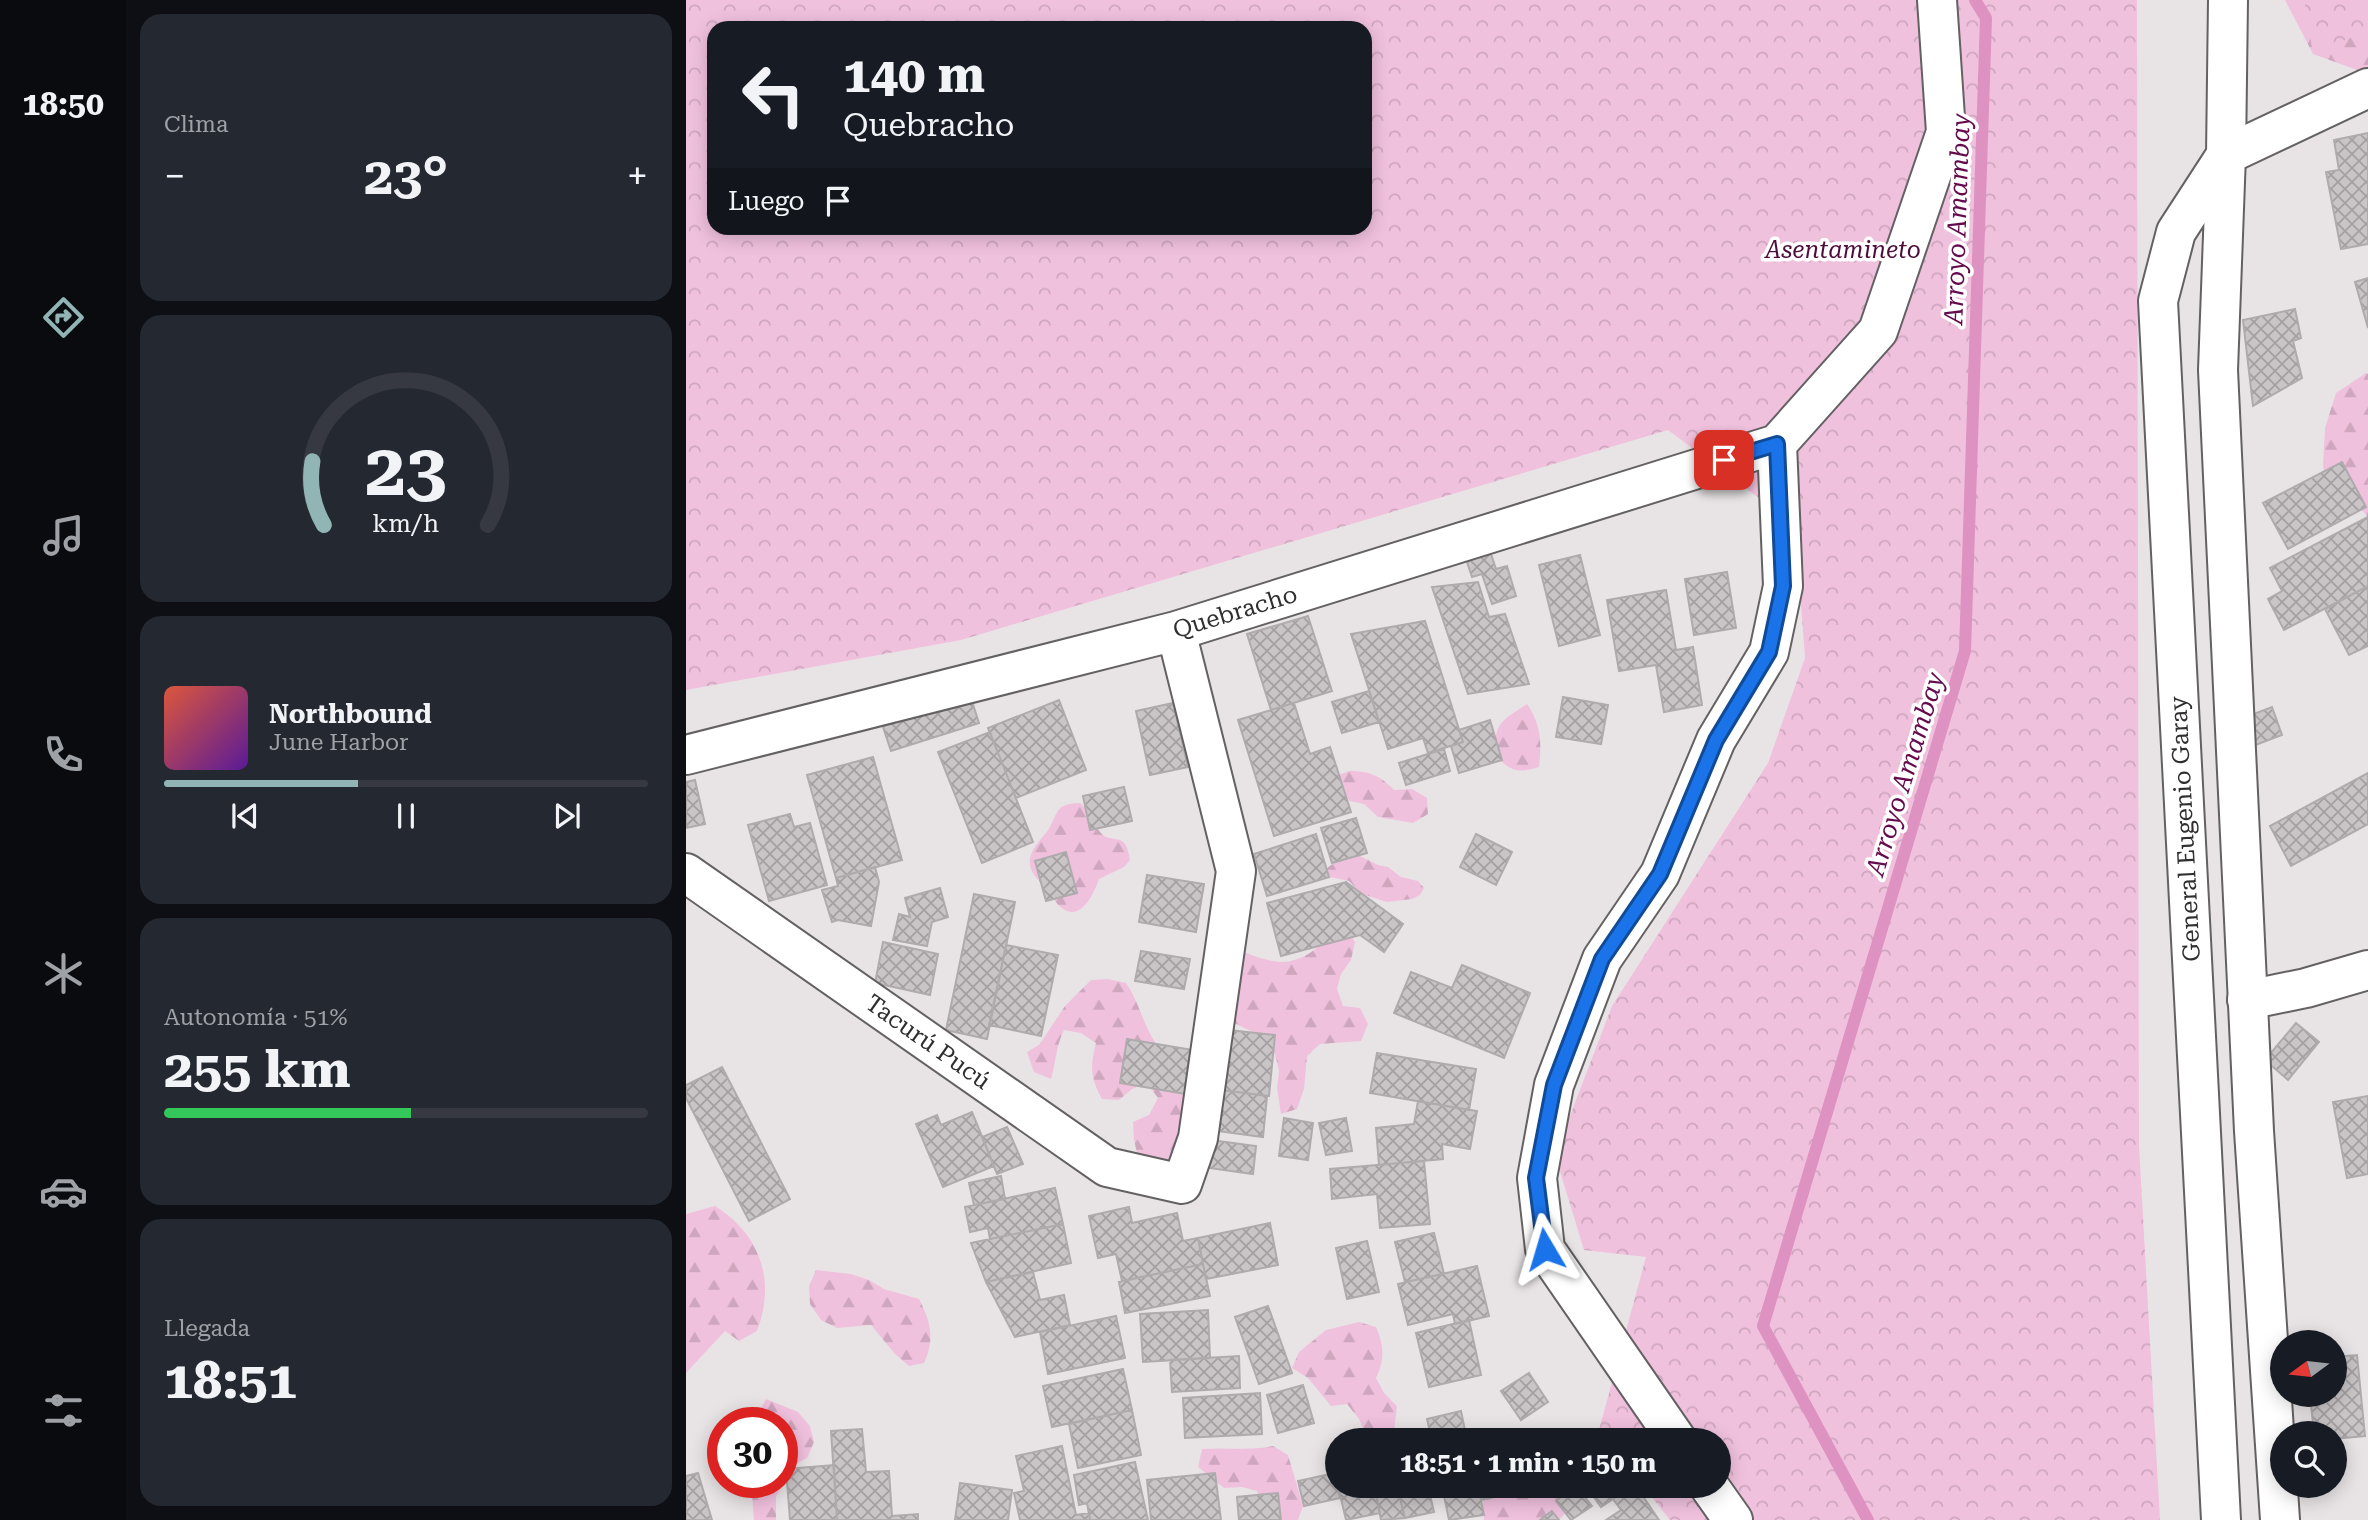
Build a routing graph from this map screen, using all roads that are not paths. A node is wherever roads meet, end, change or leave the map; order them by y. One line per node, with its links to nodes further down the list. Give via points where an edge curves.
1 (1937, 0): 5 (street, via 1947,132 1878,331)
2 (2228, 0): 4 (street)
3 (2368, 88): 4 (street)
4 (2226, 155): 10 (street, via 2218,370); 14 (street, General Eugenio Garay, via 2176,232 2158,302)
5 (1777, 444): 6 (street, Quebracho); 11 (street, via 1783,586 1769,652 1716,740 1660,874 1602,959 1554,1085 1536,1178 1545,1249)
6 (1176, 631): 7 (street, Quebracho); 8 (street, Tacurú Pucú, via 1236,871 1198,1138 1182,1184 1107,1167)
7 (686, 755)
8 (686, 873)
9 (2368, 970): 10 (street)
10 (2247, 1000): 15 (street)
11 (1669, 1428)
12 (1717, 1498): 13 (street)
13 (1732, 1520)
14 (2221, 1520)
15 (2280, 1520)

